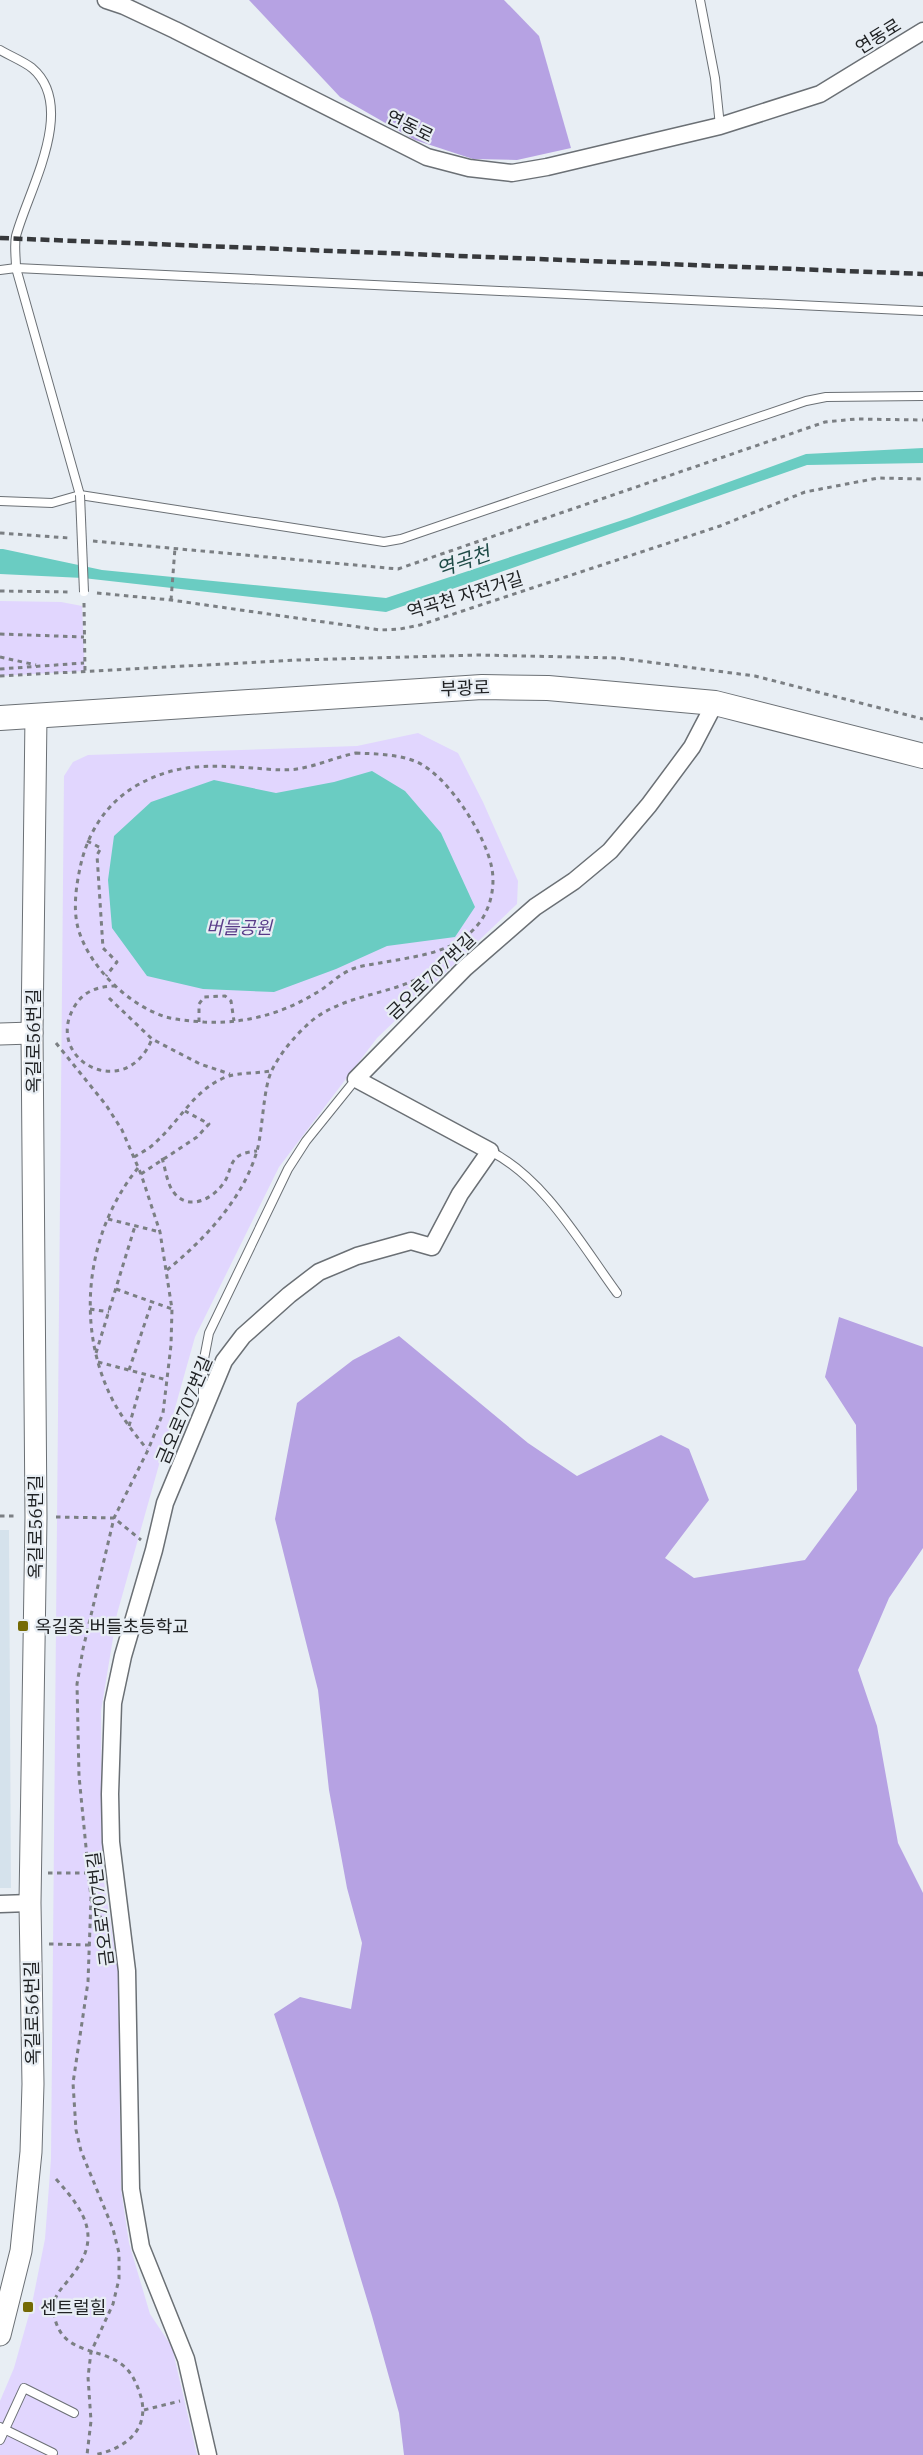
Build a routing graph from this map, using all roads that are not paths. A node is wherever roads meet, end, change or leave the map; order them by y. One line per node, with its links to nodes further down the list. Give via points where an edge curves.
1 (106, 0): 5 (street, 연동로, via 175,30 427,157 469,168 512,173 547,168)
2 (700, 0): 5 (lane)
3 (923, 32): 5 (street, 연동로, via 819,94)
4 (0, 50): 6 (lane, via 33,69 48,90 51,109 47,145 15,238)
5 (720, 126)
6 (16, 268): 7 (lane); 8 (lane); 10 (lane)
7 (0, 270)
8 (923, 311)
9 (923, 396): 10 (lane, via 826,397 806,401 384,542)
10 (80, 495): 11 (lane, via 52,503); 12 (lane, bridge)
11 (0, 501)
12 (84, 592)
13 (715, 703): 14 (main road, 부광로, via 548,688 482,687); 16 (main road, 부광로); 19 (street, 금오로707번길, via 692,747 610,851 535,907 465,968)
14 (36, 716): 15 (main road, 부광로); 17 (street, 옥길로56번길)
15 (0, 718)
16 (923, 756)
17 (32, 1033): 18 (street); 23 (street, 옥길로56번길, via 36,1516)
18 (0, 1034)
19 (356, 1079): 20 (street); 22 (lane, via 288,1168 209,1333 203,1364)
20 (490, 1151): 21 (lane, via 522,1170 541,1190); 22 (street, 금오로707번길, via 460,1194 432,1247 411,1240 319,1272 243,1336 224,1361)
21 (616, 1293)
22 (202, 1415): 30 (street, 금오로707번길, via 165,1503 123,1656 113,1704 110,1794 111,1842 128,1971 134,2214 141,2247 186,2359)
23 (30, 1903): 24 (street); 25 (street, 옥길로56번길, via 31,2152 21,2251)
24 (0, 1904)
25 (0, 2336)
26 (74, 2413): 27 (lane, via 24,2388)
27 (3, 2428): 28 (lane); 29 (lane)
28 (0, 2440)
29 (52, 2455)
30 (208, 2455)

